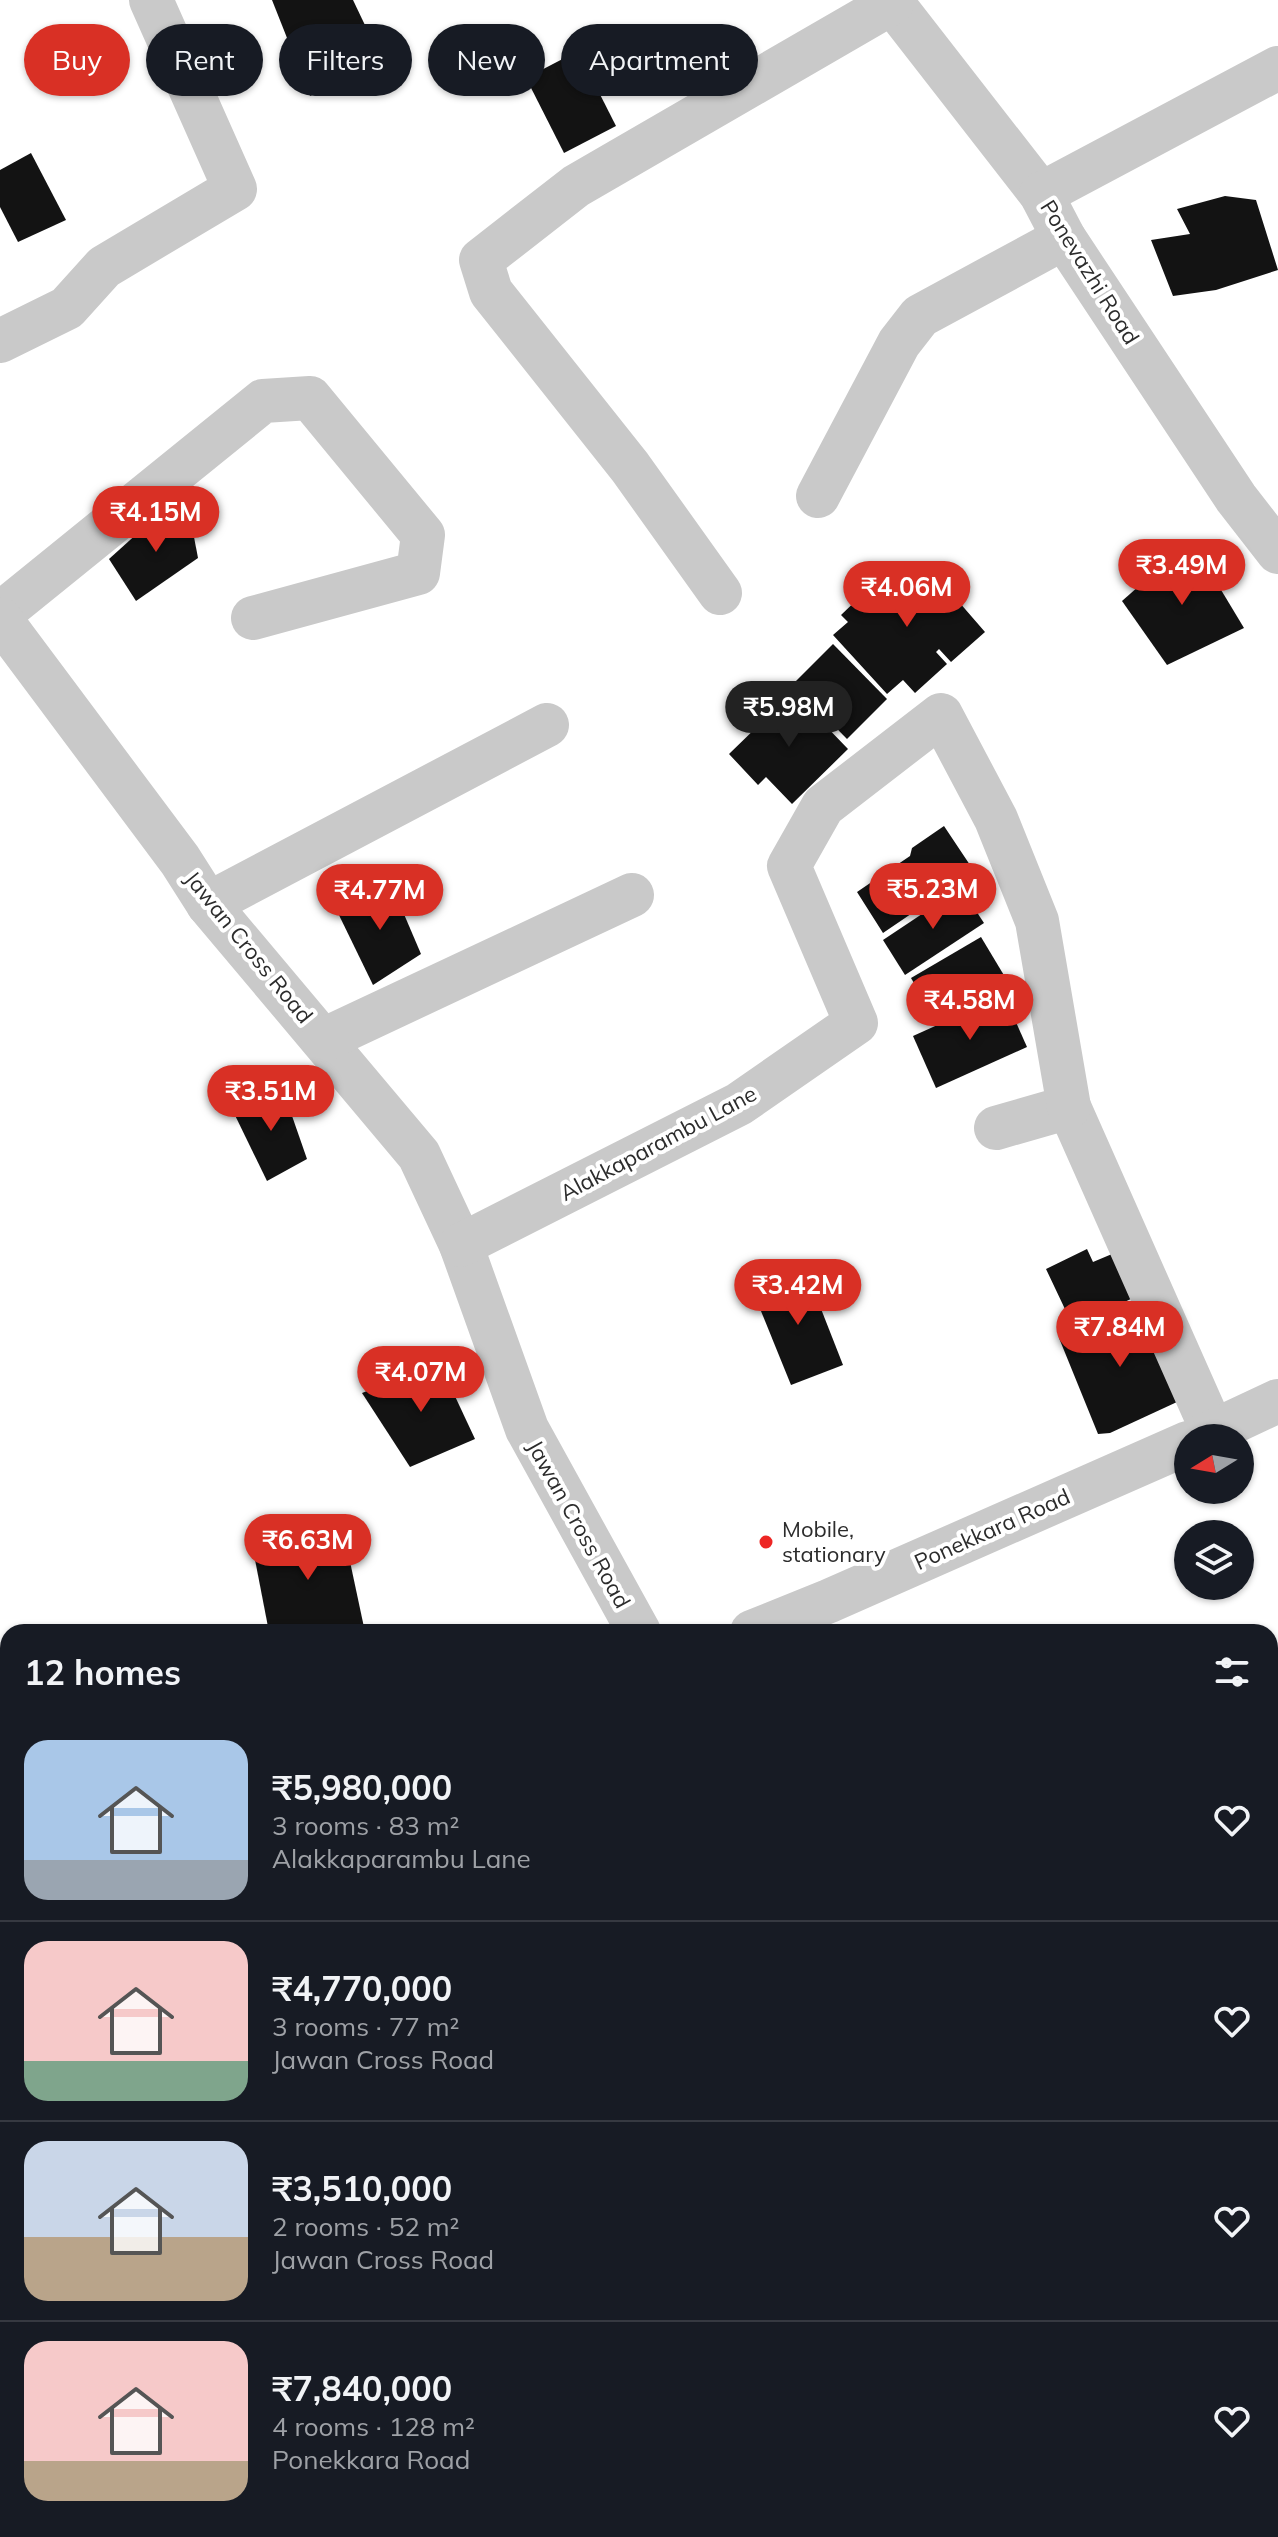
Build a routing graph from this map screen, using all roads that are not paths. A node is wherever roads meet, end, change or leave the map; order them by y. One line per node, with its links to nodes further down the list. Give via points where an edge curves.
1 (151, 0): 6 (street, via 235,189 104,267 67,308)
2 (891, 1): 4 (street, Ponevazhi Road); 9 (street, via 576,186 481,260 491,292 630,467)
3 (1278, 68): 4 (street)
4 (1041, 194): 5 (street, Ponevazhi Road)
5 (1064, 238): 7 (street, via 920,316 899,343); 8 (street, Ponevazhi Road, via 1236,498)
6 (0, 341)
7 (818, 496)
8 (1278, 552)
9 (720, 593)
10 (0, 617): 11 (street, via 263,401 310,398 423,535 418,573); 14 (street, Jawan Cross Road)
11 (253, 618)
12 (547, 725): 14 (street)
13 (632, 895): 15 (street)
14 (208, 904): 15 (street, Jawan Cross Road)
15 (323, 1040): 18 (street, Jawan Cross Road, via 419,1155)
16 (1069, 1107): 17 (street); 18 (street, Alakkaparambu Lane, via 1037,921 996,819 941,715 823,806 789,866 856,1023 739,1104); 20 (street)
17 (996, 1128)
18 (461, 1245): 24 (street, Jawan Cross Road, via 527,1429)
19 (1278, 1401): 21 (street, Ponekkara Road)
20 (1195, 1424)
21 (1228, 1424)
22 (1174, 1450): 23 (street, Ponekkara Road)
23 (836, 1617): 25 (street, Ponekkara Road)
24 (635, 1624)
25 (797, 1624)

